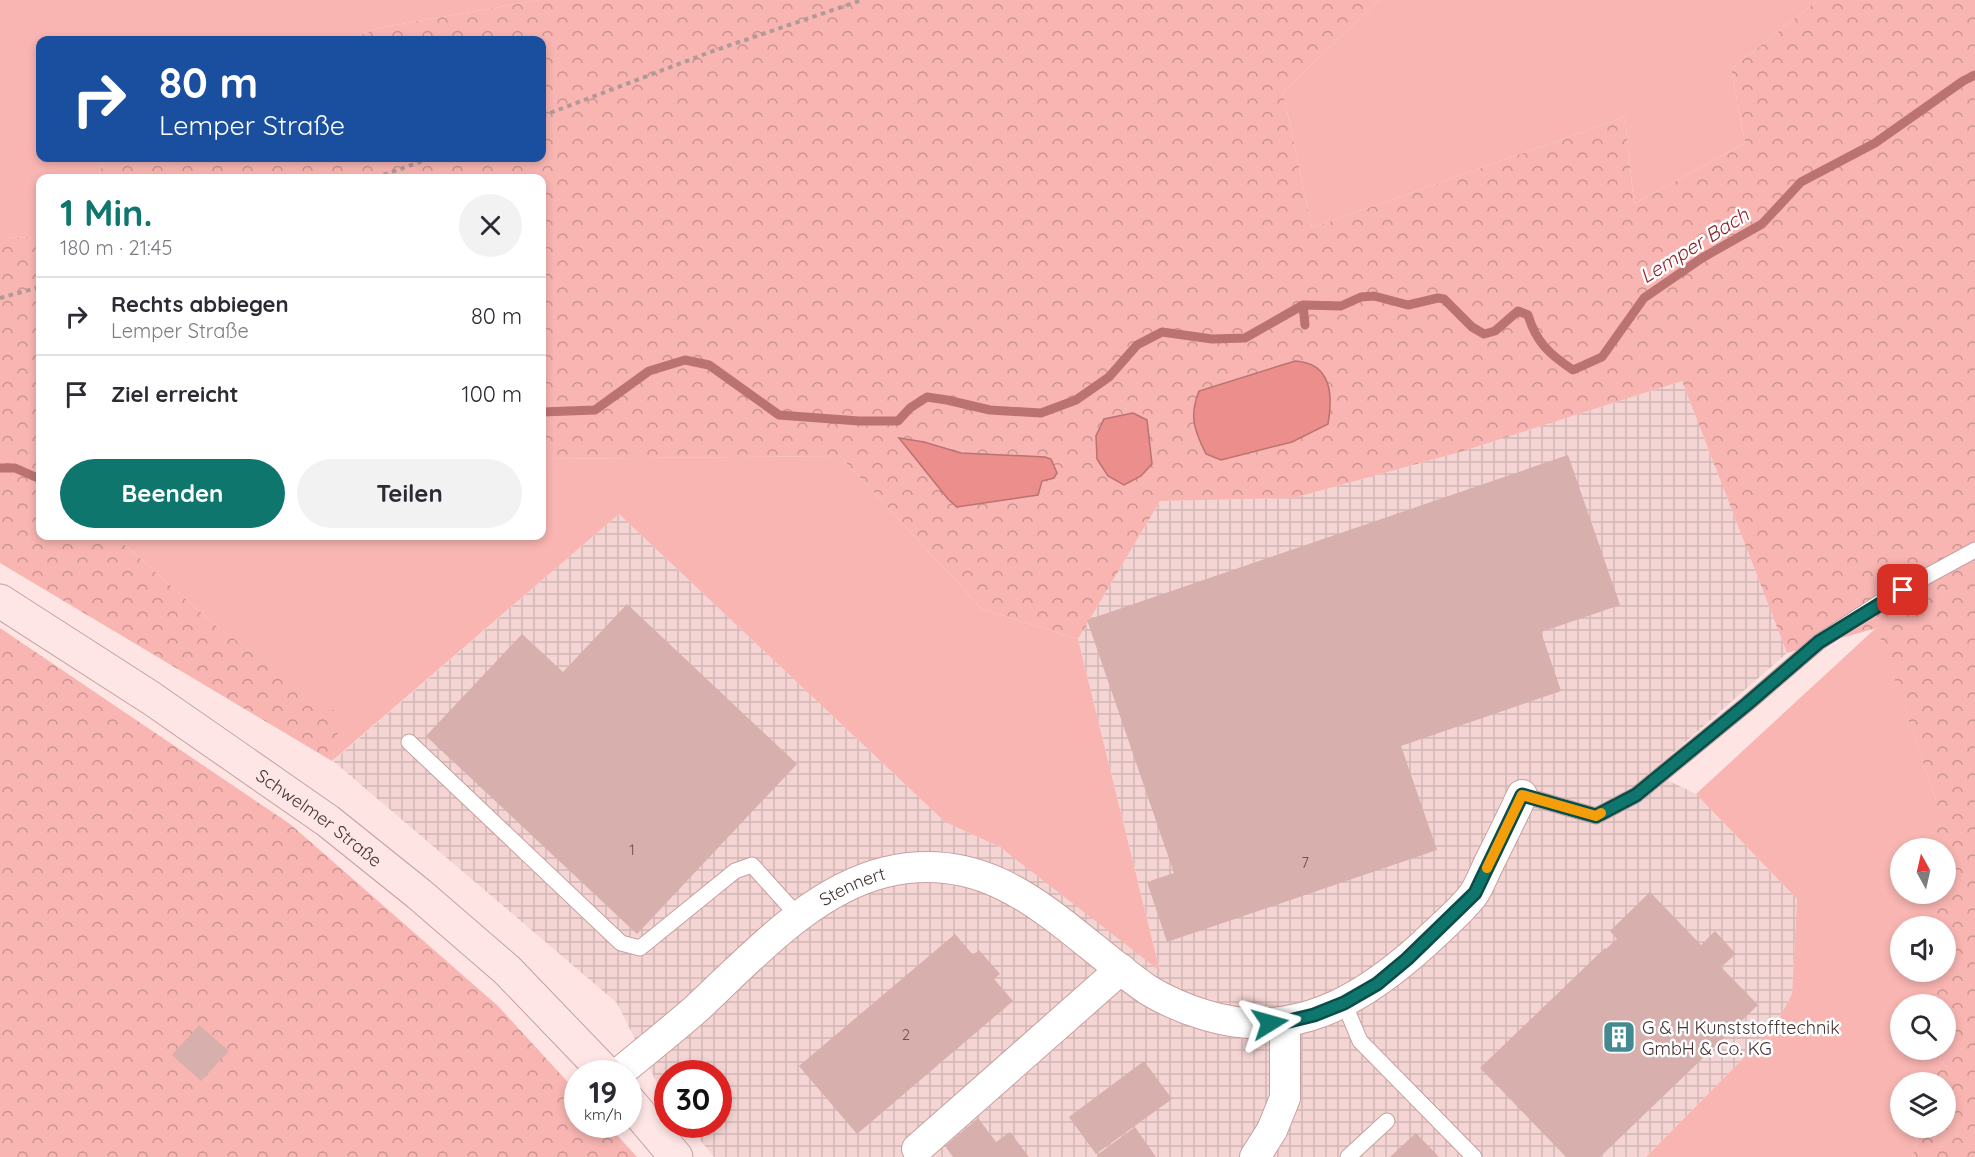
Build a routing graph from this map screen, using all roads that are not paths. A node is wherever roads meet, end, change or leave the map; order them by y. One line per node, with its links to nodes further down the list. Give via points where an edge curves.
1 (1975, 550): 4 (lane, via 1886,599 1819,642 1636,795 1596,816)
2 (0, 601): 9 (main road, Schwelmer Straße, via 151,698 328,821 507,970)
3 (409, 742): 5 (lane, via 621,943 640,948 735,871 752,865)
4 (1522, 795): 7 (street, Stennert, via 1475,893 1407,959 1377,984)
5 (798, 916): 6 (street, Stennert, via 852,883 887,872 927,867 951,869 992,880 1023,895); 10 (street, Stennert)
6 (1121, 969): 8 (street, Stennert, via 1150,991 1191,1011 1228,1022); 13 (street)
7 (1344, 1003): 8 (street, Stennert); 17 (lane, via 1360,1041)
8 (1285, 1022): 15 (street, via 1285,1098)
9 (594, 1060)
10 (635, 1060)
11 (642, 1117): 14 (main road)
12 (1387, 1121): 16 (lane)
13 (917, 1149)
14 (676, 1157)
15 (1255, 1157)
16 (1348, 1157)
17 (1474, 1157)

